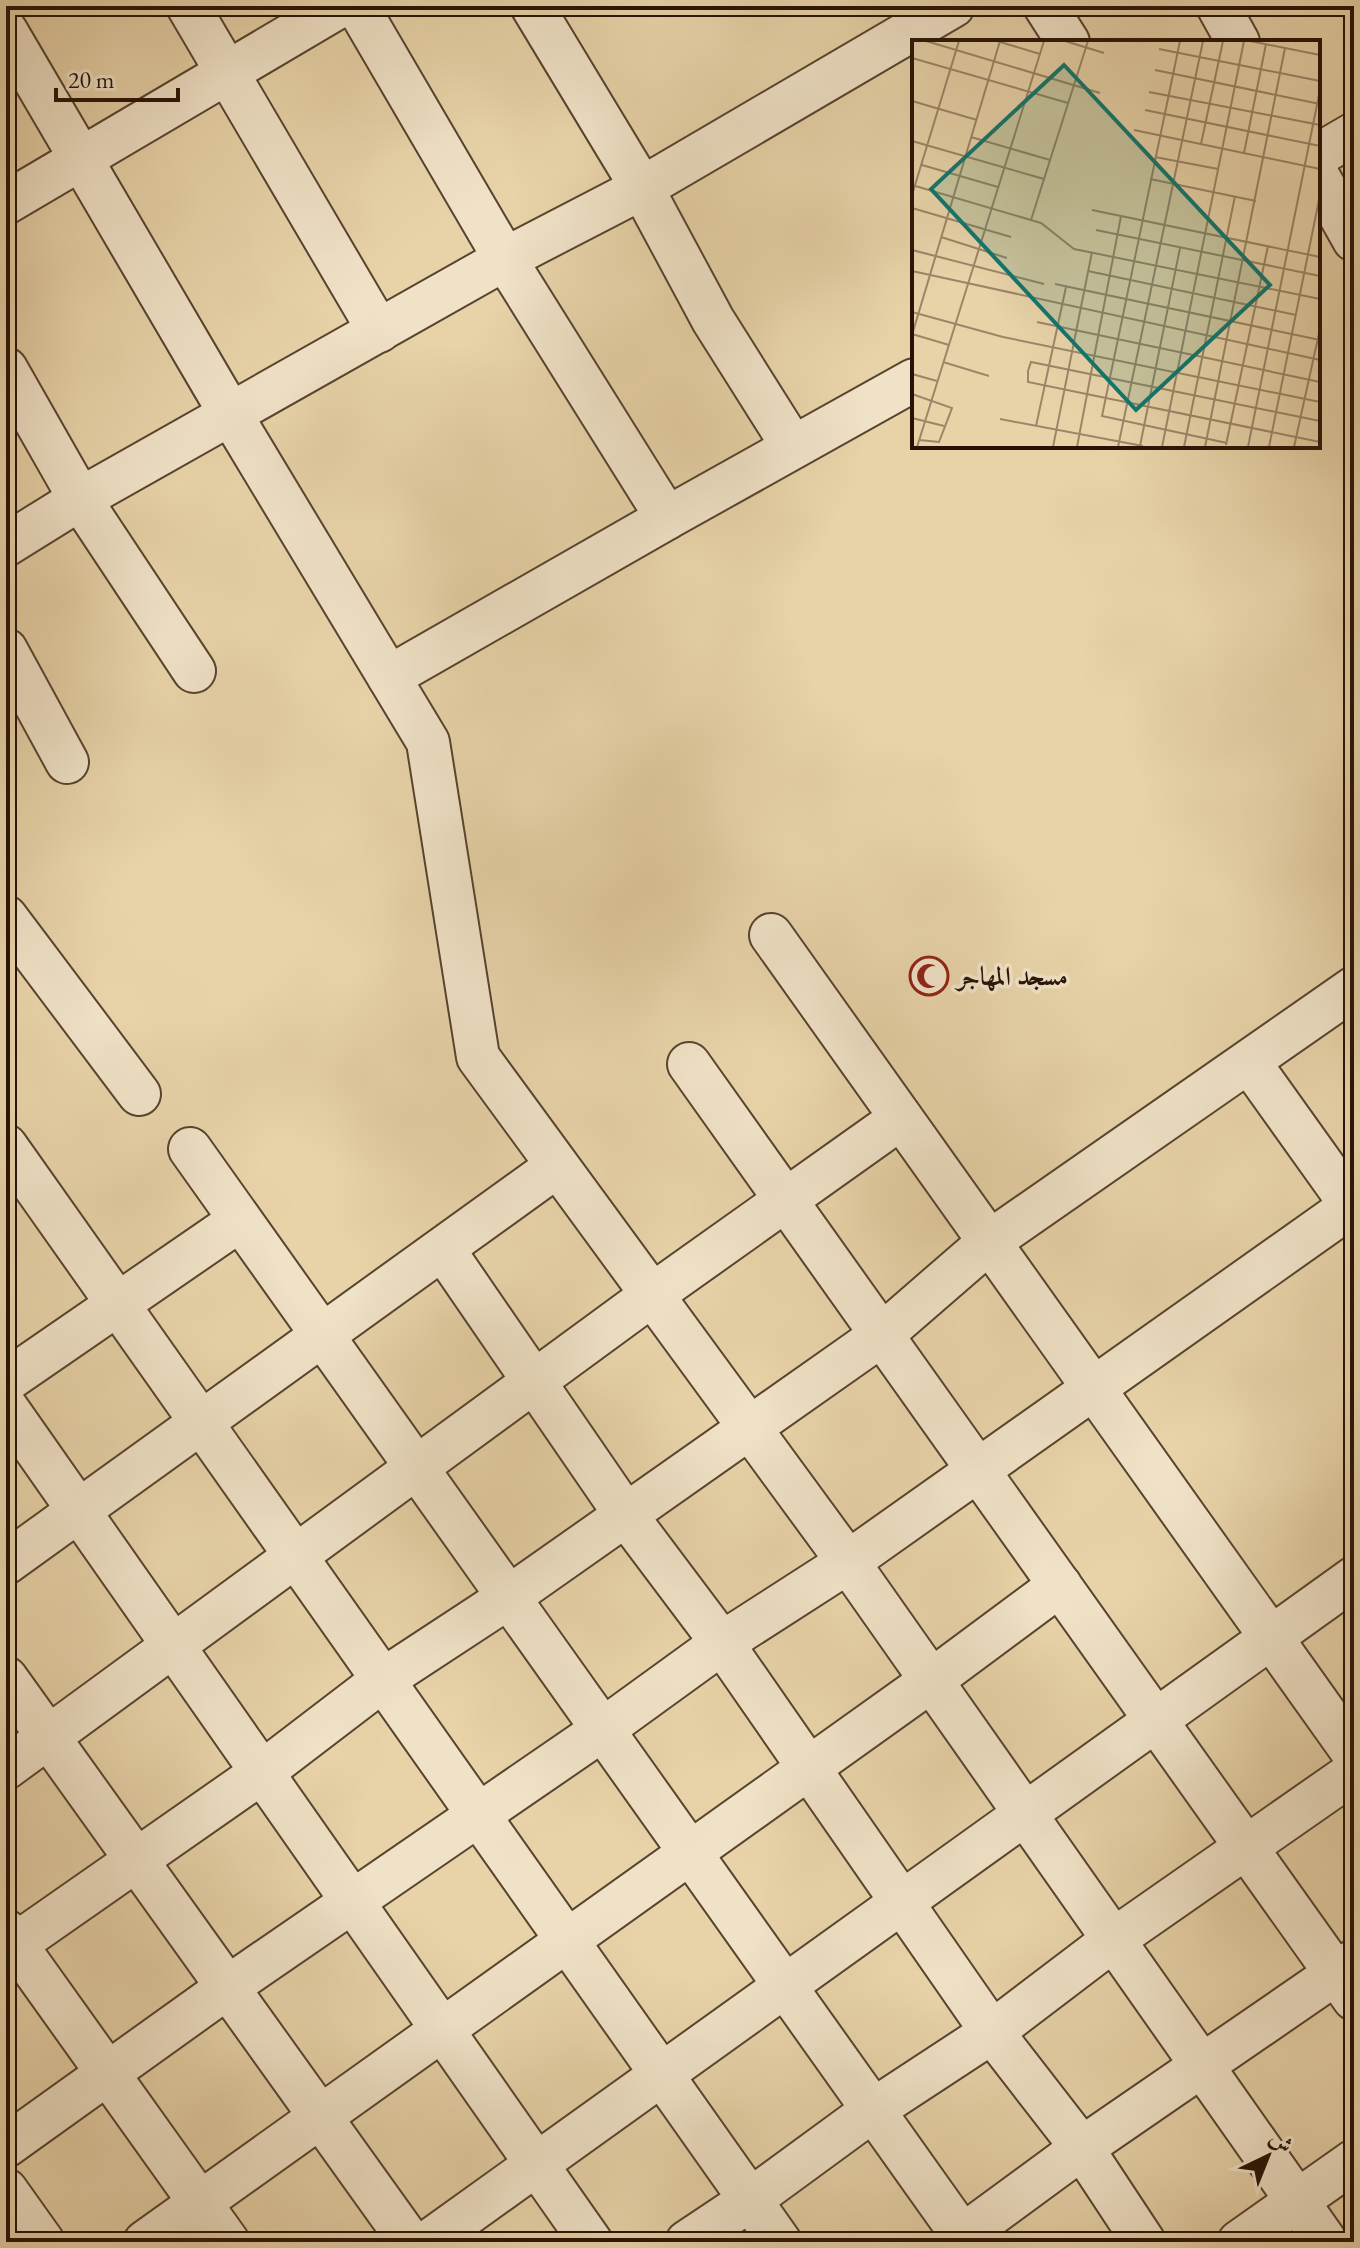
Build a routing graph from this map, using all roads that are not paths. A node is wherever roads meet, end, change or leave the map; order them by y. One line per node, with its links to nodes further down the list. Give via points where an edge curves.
1 (188, 6): 11 (street)
2 (340, 6): 11 (street)
3 (357, 6): 19 (street)
4 (532, 6): 16 (street)
5 (953, 6): 16 (street)
6 (1045, 6): 9 (street)
7 (1218, 6): 10 (street)
8 (6, 31): 14 (street)
9 (1067, 40)
10 (1237, 40)
11 (229, 73): 14 (street); 20 (street)
12 (1354, 134): 13 (street)
13 (1320, 154)
14 (81, 159): 17 (street); 23 (street)
15 (1320, 180): 18 (street)
16 (642, 188): 19 (street); 24 (street, via 713,320)
17 (6, 203)
18 (1354, 240)
19 (505, 259): 20 (street); 26 (street)
20 (379, 331): 23 (street)
21 (6, 369): 25 (street)
22 (912, 381): 24 (street)
23 (231, 415): 25 (street); 30 (street)
24 (793, 447): 26 (street)
25 (80, 499): 27 (street); 29 (street)
26 (667, 518): 30 (street)
27 (6, 545)
28 (6, 650): 31 (street)
29 (194, 671)
30 (389, 677): 41 (street, via 428,742 478,1057)
31 (67, 762)
32 (6, 917): 37 (street)
33 (771, 935): 38 (street)
34 (1354, 988): 35 (street)
35 (1249, 1062): 43 (street); 45 (street)
36 (689, 1064): 42 (street)
37 (139, 1094)
38 (901, 1118): 42 (street); 45 (street)
39 (6, 1146): 48 (street)
40 (190, 1149): 44 (street)
41 (557, 1166): 46 (street); 47 (street)
42 (785, 1200): 47 (street); 49 (street)
43 (1353, 1206): 53 (street)
44 (240, 1220): 48 (street); 50 (street)
45 (989, 1242): 49 (street); 53 (street)
46 (443, 1249): 50 (street); 52 (street)
47 (652, 1295): 52 (street); 56 (street)
48 (120, 1304): 51 (street); 55 (street)
49 (883, 1334): 56 (street); 58 (street)
50 (322, 1335): 55 (street); 57 (street)
51 (6, 1381)
52 (534, 1382): 57 (street); 60 (street)
53 (1094, 1389): 58 (street); 67 (street)
54 (6, 1407): 59 (street)
55 (201, 1422): 59 (street); 61 (street)
56 (750, 1428): 60 (street); 62 (street)
57 (416, 1468): 61 (street); 66 (street)
58 (978, 1470): 62 (street); 65 (street)
59 (78, 1511): 63 (street); 69 (street)
60 (625, 1514): 66 (street); 68 (street)
61 (295, 1556): 69 (street); 71 (street)
62 (848, 1562): 68 (street); 72 (street)
63 (6, 1563)
64 (1354, 1578): 67 (street)
65 (1060, 1585): 72 (street); 73 (street)
66 (509, 1597): 71 (street); 74 (street)
67 (1271, 1637): 73 (street); 76 (street)
68 (722, 1643): 74 (street); 77 (street)
69 (173, 1646): 75 (street); 80 (street)
70 (6, 1678): 75 (street)
71 (384, 1679): 80 (street); 82 (street)
72 (932, 1680): 77 (street); 81 (street)
73 (1155, 1720): 81 (street); 83 (street)
74 (602, 1730): 82 (street); 84 (street)
75 (48, 1737): 78 (street); 85 (street)
76 (1354, 1754)
77 (810, 1767): 84 (street); 87 (street)
78 (6, 1768)
79 (1354, 1772): 83 (street)
80 (261, 1773): 85 (street); 86 (street)
81 (1025, 1813): 87 (street); 88 (street)
82 (479, 1815): 86 (street); 89 (street)
83 (1246, 1847): 88 (street); 91 (street)
84 (690, 1853): 89 (street); 92 (street)
85 (138, 1861): 90 (street); 93 (street)
86 (352, 1901): 93 (street); 94 (street)
87 (903, 1901): 92 (street); 95 (street)
88 (1113, 1940): 95 (street); 96 (street)
89 (567, 1941): 94 (street); 98 (street)
90 (9, 1942): 97 (street)
91 (1348, 1978): 96 (street)
92 (785, 1986): 98 (street); 99 (street)
93 (228, 1987): 97 (street); 100 (street)
94 (442, 2030): 100 (street); 104 (street)
95 (992, 2032): 99 (street); 102 (street)
96 (1201, 2065): 102 (street); 107 (street)
97 (106, 2074): 101 (street); 108 (street)
98 (661, 2075): 104 (street); 106 (street)
99 (873, 2110): 106 (street); 109 (street)
100 (320, 2117): 108 (street); 113 (street)
101 (6, 2146)
102 (1082, 2148): 109 (street); 118 (street)
103 (1354, 2161): 107 (street)
104 (536, 2164): 114 (street); 115 (street)
105 (6, 2190): 110 (street)
106 (750, 2200): 116 (street); 117 (street)
107 (1297, 2201): 119 (street); 120 (street)
108 (200, 2203): 111 (street); 112 (street)
109 (961, 2240)
110 (43, 2242)
111 (145, 2242)
112 (228, 2242)
113 (410, 2242)
114 (428, 2242)
115 (591, 2242)
116 (687, 2242)
117 (780, 2242)
118 (1144, 2242)
119 (1239, 2242)
120 (1326, 2242)

